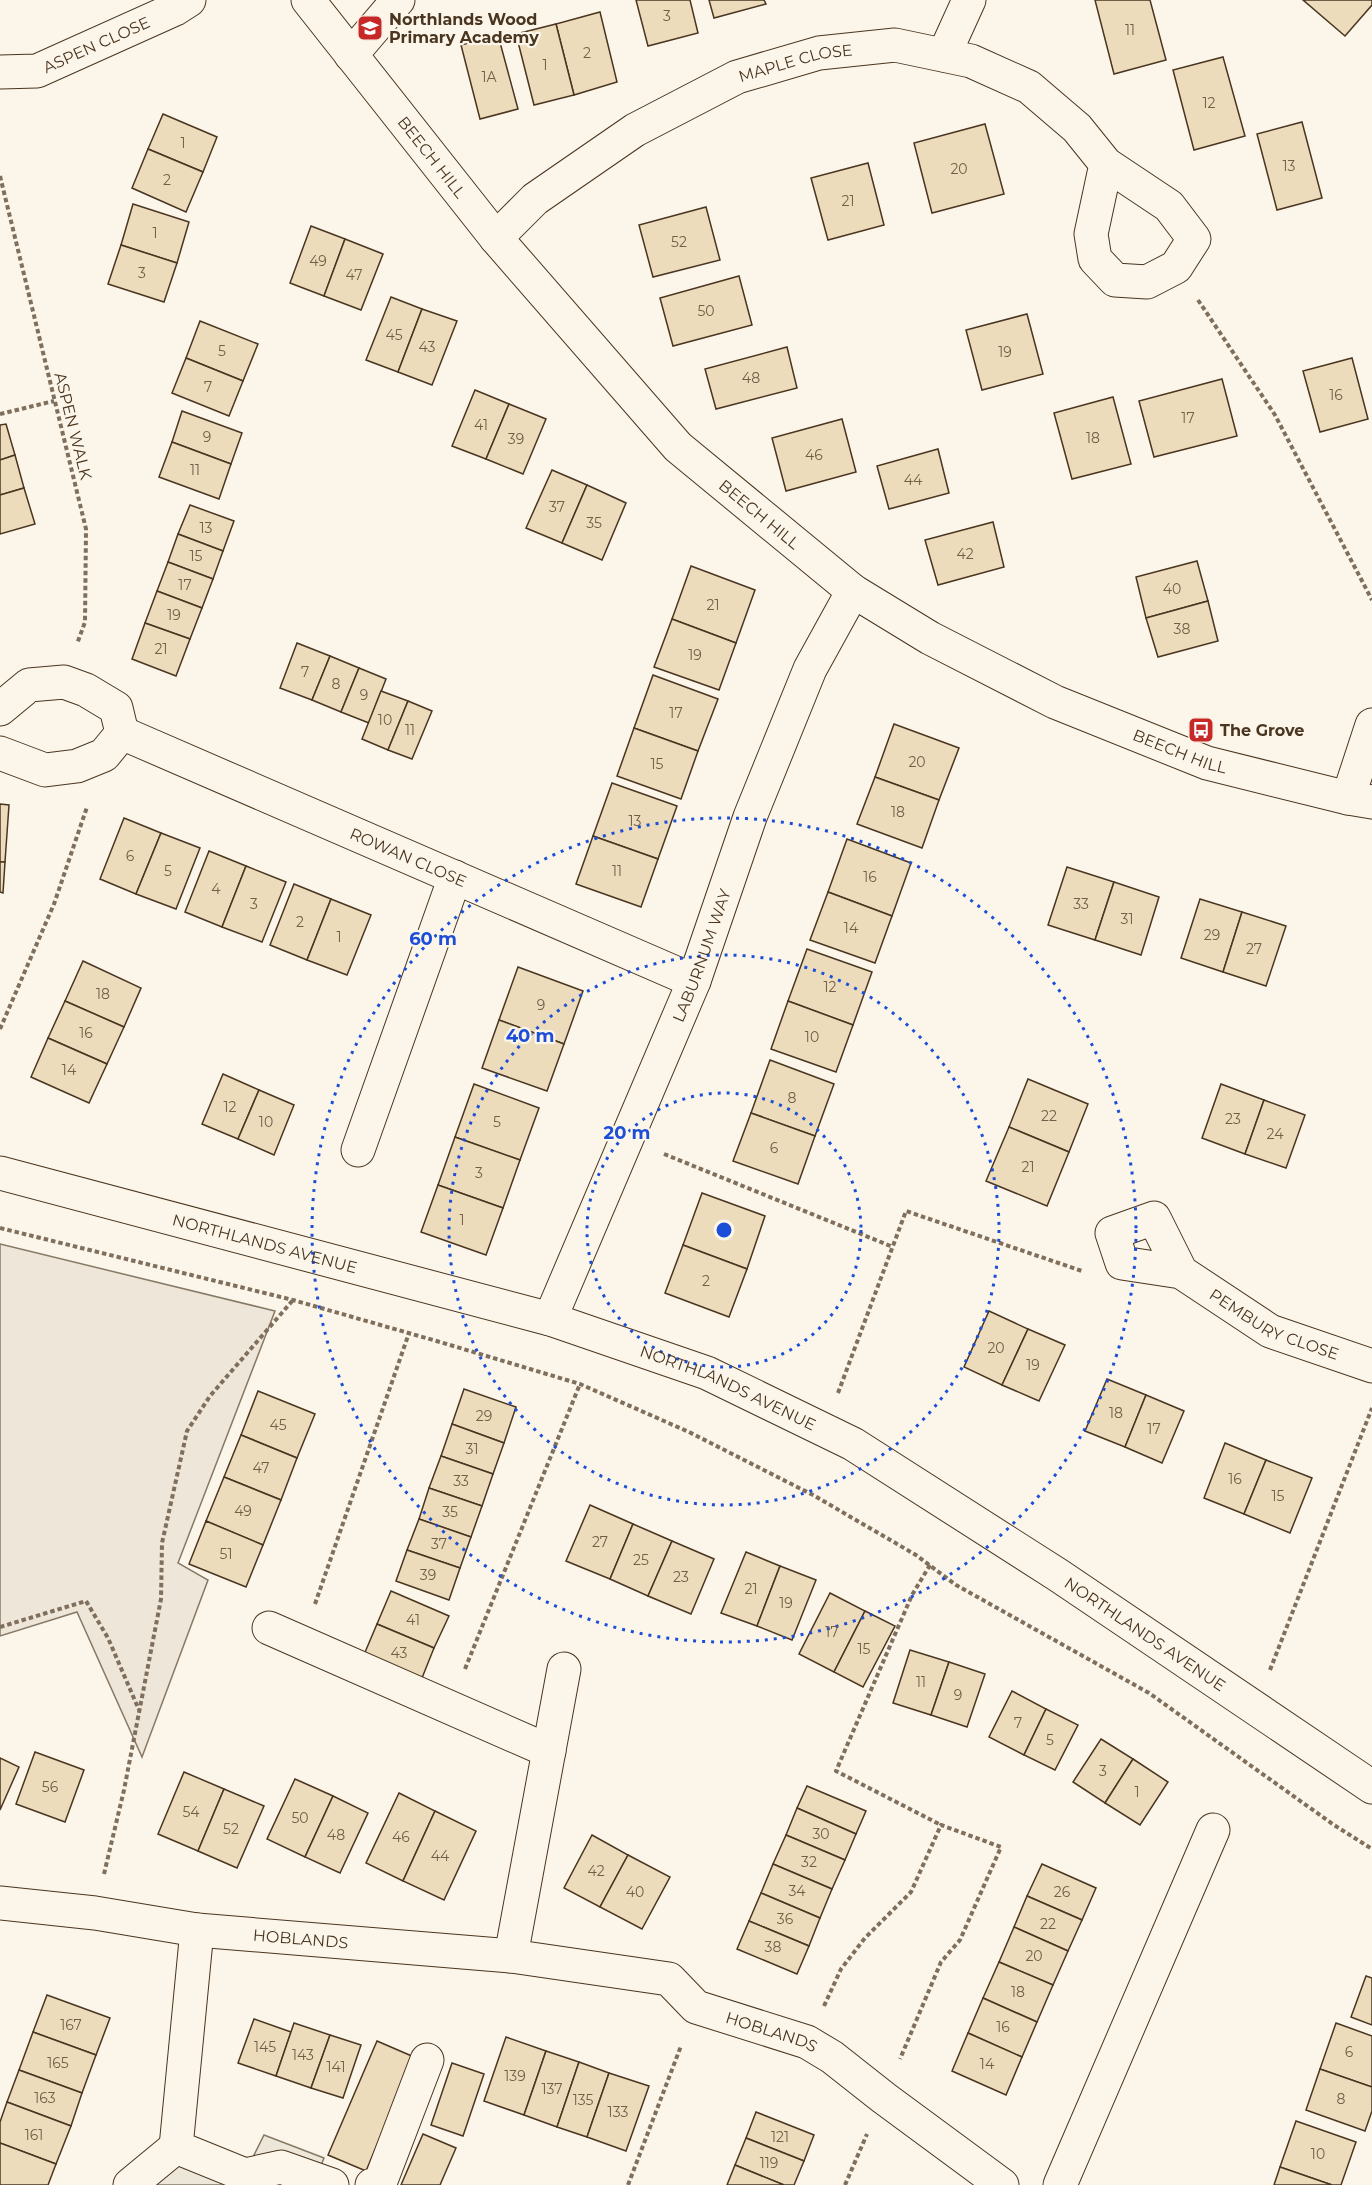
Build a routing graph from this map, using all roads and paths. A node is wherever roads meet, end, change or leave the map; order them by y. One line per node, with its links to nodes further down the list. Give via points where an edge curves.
1 (189, 0): 7 (street, ASPEN CLOSE, via 38,71)
2 (308, 0): 5 (street, BEECH HILL)
3 (398, 0): 5 (street)
4 (969, 0): 6 (street)
5 (351, 55): 10 (street, BEECH HILL)
6 (944, 55): 8 (street, MAPLE CLOSE, via 971,61 1029,87 1077,128); 10 (street, MAPLE CLOSE, via 896,45 819,53 737,77 635,130 535,199)
7 (0, 72)
8 (1106, 164): 11 (street, MAPLE CLOSE, via 1169,206 1194,239); 11 (street, MAPLE CLOSE, via 1091,234 1095,259 1115,280 1147,282)
9 (0, 176): 12 (path, ASPEN WALK)
10 (496, 238): 14 (street, BEECH HILL, via 678,447)
11 (1176, 267): 15 (path, via 1275,415)
12 (54, 401): 13 (path); 16 (path, ASPEN WALK, via 86,529 85,622)
13 (0, 414)
14 (853, 591): 21 (street, BEECH HILL, via 930,638 1055,702 1207,763); 23 (street, LABURNUM WAY, via 810,669 750,817)
15 (1372, 600)
16 (64, 682): 17 (street, via 28,685); 19 (street, via 116,708)
17 (0, 709)
18 (1372, 725): 21 (street)
19 (113, 744): 20 (street, via 77,766 45,770); 22 (street, ROWAN CLOSE); 24 (path, via 54,904)
20 (0, 753)
21 (1360, 800)
22 (455, 877): 23 (street, ROWAN CLOSE); 26 (street)
23 (694, 981): 25 (street, LABURNUM WAY)
24 (0, 1029)
25 (628, 1139): 29 (path); 33 (street, LABURNUM WAY)
26 (358, 1150)
27 (0, 1173): 33 (street, NORTHLANDS AVENUE)
28 (0, 1228): 32 (path)
29 (893, 1247): 30 (path, via 906,1211 1087,1273); 38 (path)
30 (1122, 1263): 31 (street, PEMBURY CLOSE); 31 (street, PEMBURY CLOSE, via 1112,1233 1154,1218)
31 (1181, 1272): 35 (street, PEMBURY CLOSE, via 1270,1331)
32 (293, 1300): 34 (path); 46 (path, via 210,1396 187,1431 162,1543 161,1599)
33 (550, 1319): 38 (street, NORTHLANDS AVENUE, via 707,1373)
34 (409, 1333): 36 (path); 42 (path)
35 (1372, 1366)
36 (580, 1384): 39 (path, via 689,1432 813,1496); 44 (path)
37 (1372, 1408): 45 (path)
38 (824, 1430): 45 (street, NORTHLANDS AVENUE, via 853,1444 1048,1568)
39 (930, 1566): 49 (path, via 912,1595 836,1771); 51 (path, via 956,1585 1149,1692 1334,1826)
40 (0, 1627): 46 (path, via 86,1601 108,1638)
41 (269, 1628): 42 (street)
42 (302, 1642): 47 (street)
43 (564, 1669): 47 (street)
44 (463, 1672)
45 (1255, 1708): 48 (street, NORTHLANDS AVENUE)
46 (139, 1710): 53 (path)
47 (549, 1751): 55 (street)
48 (1372, 1787)
49 (940, 1825): 57 (path, via 911,1892 865,1938 841,1969); 59 (path, via 1001,1847 960,1940 941,1962)
50 (1213, 1830): 67 (street)
51 (1372, 1849)
52 (0, 1903): 53 (street, HOBLANDS)
53 (95, 1913): 54 (street, HOBLANDS)
54 (197, 1930): 55 (street, HOBLANDS); 60 (street)
55 (511, 1956): 56 (street, HOBLANDS, via 669,1978)
56 (696, 2007): 57 (street, HOBLANDS); 64 (path)
57 (807, 2042): 59 (street, HOBLANDS, via 832,2056)
58 (427, 2060): 63 (street, via 380,2183)
59 (884, 2098): 65 (path); 66 (street, HOBLANDS)
60 (176, 2147): 61 (street); 62 (street, via 245,2175 281,2167)
61 (130, 2185)
62 (332, 2185)
63 (372, 2185)
64 (628, 2185)
65 (844, 2185)
66 (1002, 2185)
67 (1060, 2185)

